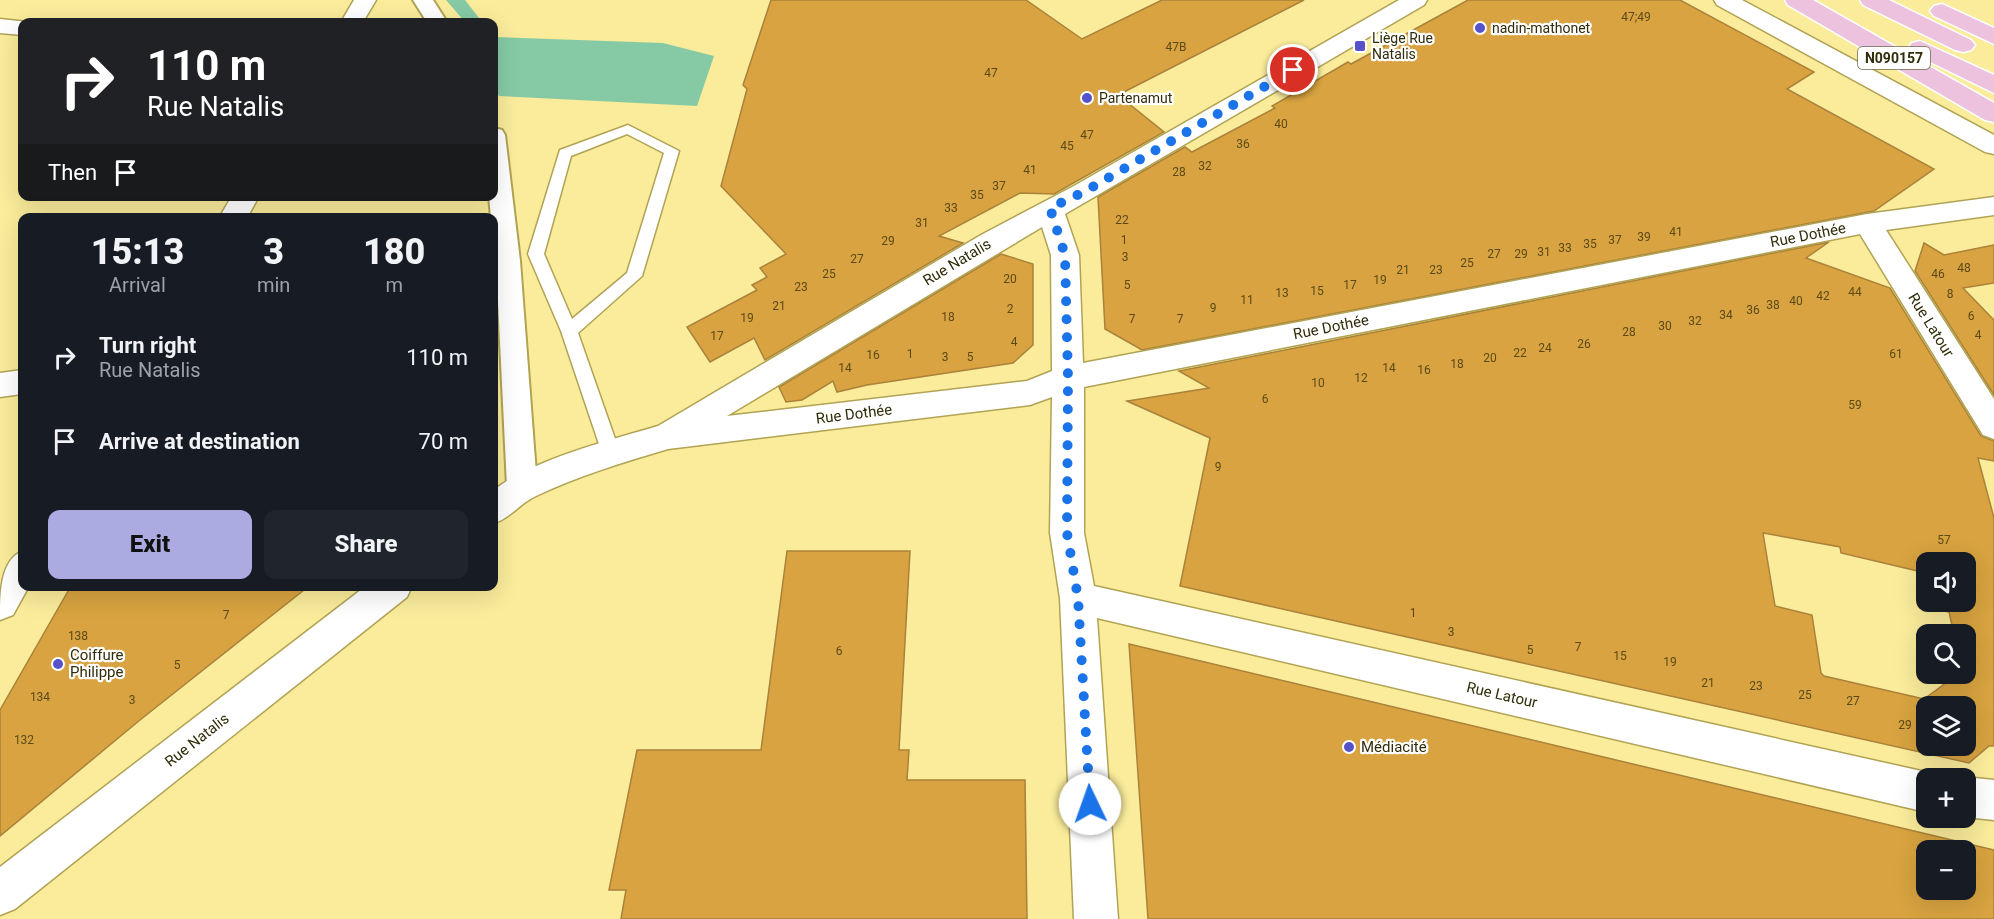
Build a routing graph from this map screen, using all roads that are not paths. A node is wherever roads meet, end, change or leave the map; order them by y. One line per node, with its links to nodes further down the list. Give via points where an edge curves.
1 (365, 0): 9 (street)
2 (423, 0): 10 (street)
3 (1416, 0): 20 (street, Rue Natalis)
4 (1725, 0): 17 (street)
5 (1796, 0): 16 (main road, N090157)
6 (1822, 0): 15 (main road)
7 (1871, 0): 14 (main road)
8 (1919, 0): 13 (main road)
9 (354, 18)
10 (434, 18)
11 (0, 26): 12 (street)
12 (18, 28)
13 (1994, 37)
14 (1994, 60)
15 (1994, 85)
16 (1994, 114)
17 (1994, 146)
18 (498, 171): 29 (street, via 508,261)
19 (1994, 206): 21 (street, Rue Dothée)
20 (1050, 208): 23 (street, via 1065,255); 27 (street, Rue Natalis)
21 (1867, 224): 23 (street, Rue Dothée); 26 (street, Rue Latour)
22 (569, 331): 22 (lane, via 634,276 672,151 628,129 565,153 561,165 536,254); 28 (lane)
23 (1068, 378): 27 (street, Rue Dothée, via 1030,393); 33 (street, via 1067,533)
24 (18, 383): 25 (street)
25 (0, 386)
26 (1994, 426)
27 (668, 436): 28 (street, Rue Natalis)
28 (611, 453): 29 (street, Rue Natalis)
29 (522, 488): 30 (street, Rue Natalis)
30 (498, 506)
31 (18, 573): 34 (street)
32 (388, 591): 38 (street, Rue Natalis)
33 (1078, 598): 35 (street, Rue Latour); 39 (street)
34 (0, 604)
35 (1916, 790)
36 (1976, 798): 37 (street)
37 (1994, 800)
38 (0, 894)
39 (1096, 919)

